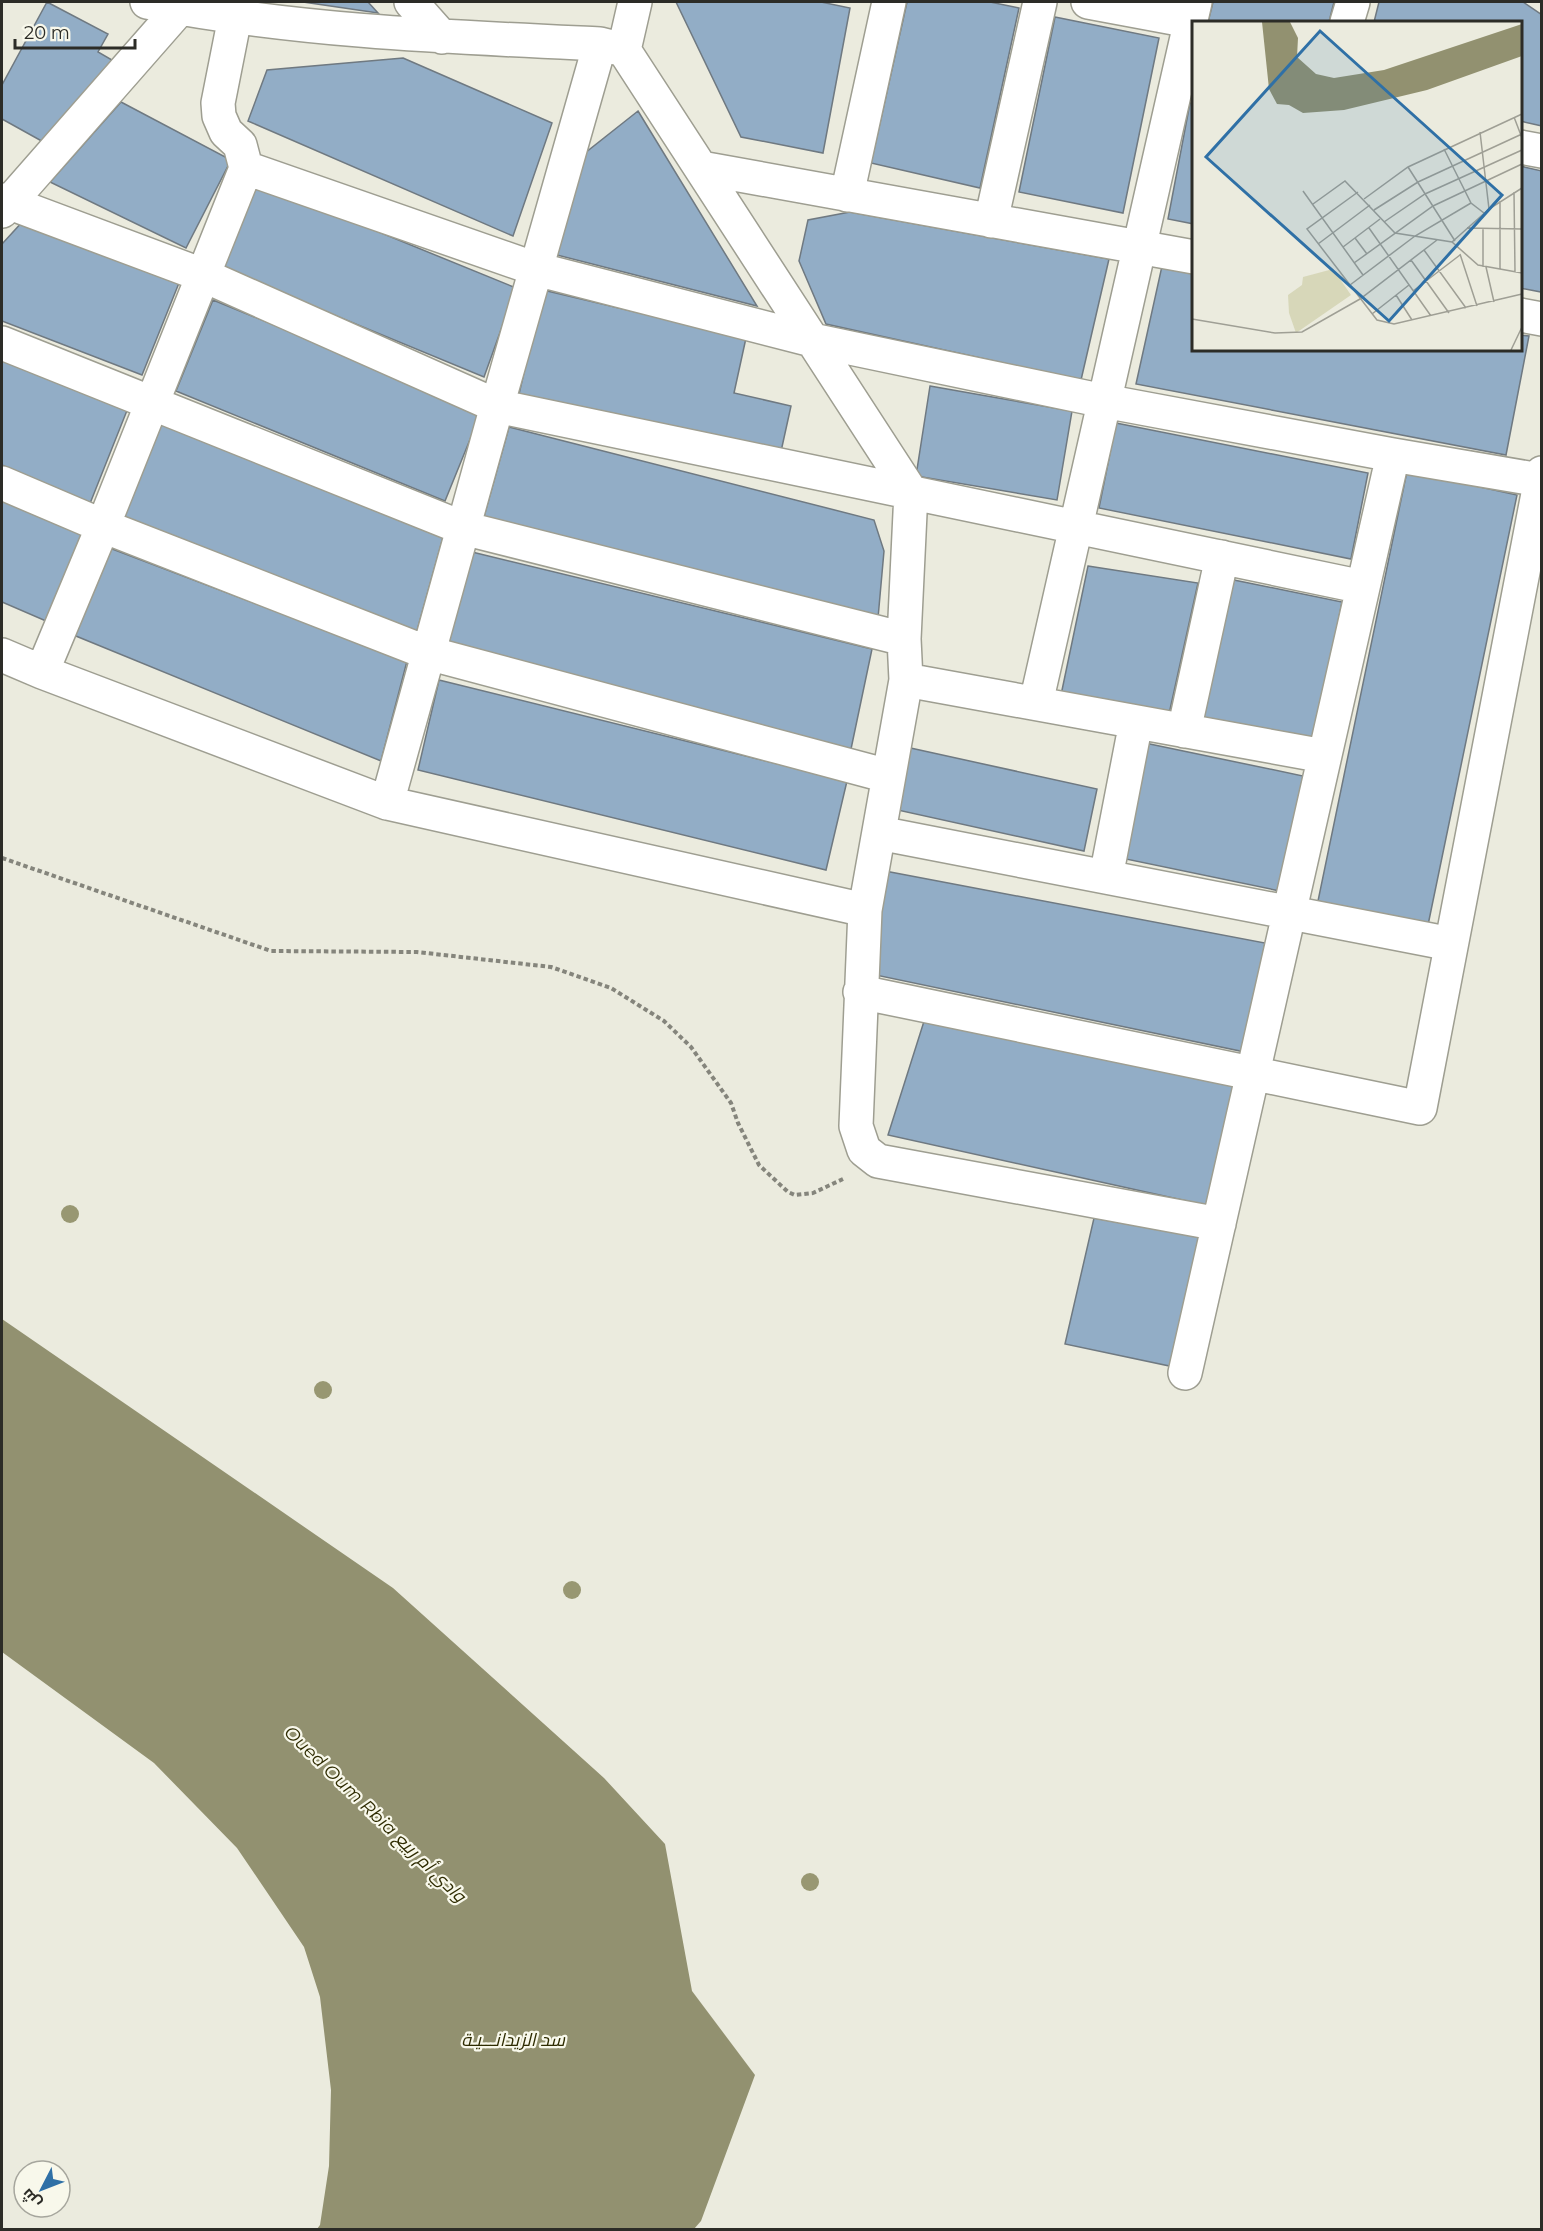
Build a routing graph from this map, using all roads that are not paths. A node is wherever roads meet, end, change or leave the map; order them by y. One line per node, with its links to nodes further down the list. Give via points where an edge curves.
1 (147, 2): 8 (street)
2 (411, 2): 12 (street)
3 (636, 2): 13 (street)
4 (889, 2): 19 (street)
5 (1040, 2): 21 (street)
6 (1088, 2): 9 (street)
7 (1353, 2): 11 (street)
8 (180, 8): 10 (street); 20 (street)
9 (1192, 11): 14 (street)
10 (235, 17): 12 (street); 17 (street, via 218,103 219,116 226,132 240,146)
11 (1347, 21)
12 (442, 37): 13 (street)
13 (612, 47): 18 (street); 24 (street)
14 (1185, 85): 22 (street)
15 (1522, 147): 16 (street)
16 (1542, 151)
17 (246, 168): 24 (street); 25 (street)
18 (701, 168): 19 (street); 28 (street)
19 (847, 195): 21 (street)
20 (4, 205): 25 (street)
21 (991, 220): 22 (street)
22 (1140, 247): 23 (street); 30 (street)
23 (1192, 257)
24 (536, 269): 28 (street); 32 (street)
25 (205, 276): 31 (street); 32 (street)
26 (1522, 315): 27 (street)
27 (1542, 319)
28 (812, 340): 30 (street); 36 (street)
29 (2, 343): 31 (street)
30 (1104, 401): 33 (street); 38 (street)
31 (153, 404): 37 (street); 39 (street)
32 (497, 406): 36 (street); 39 (street)
33 (1393, 455): 34 (street); 41 (street)
34 (1541, 477): 57 (street)
35 (2, 483): 37 (street)
36 (911, 492): 38 (street); 42 (street)
37 (103, 526): 43 (street); 45 (street)
38 (1076, 527): 40 (street); 47 (street)
39 (463, 528): 42 (street); 43 (street)
40 (1222, 557): 41 (street); 49 (street)
41 (1363, 586): 50 (street)
42 (904, 639): 46 (street)
43 (428, 653): 51 (street); 52 (street)
44 (2, 655): 45 (street)
45 (42, 672): 52 (street)
46 (906, 680): 47 (street); 51 (street)
47 (1036, 703): 48 (street)
48 (1136, 722): 49 (street); 54 (street)
49 (1184, 731): 50 (street)
50 (1324, 756): 56 (street)
51 (888, 776): 53 (street)
52 (387, 803): 55 (street)
53 (879, 834): 54 (street); 55 (street)
54 (1106, 877): 56 (street)
55 (866, 910): 58 (street)
56 (1289, 912): 57 (street); 59 (street)
57 (1451, 944): 59 (street, via 1420,1108)
58 (860, 992): 59 (street); 60 (street, via 856,1126 864,1150 878,1161)
59 (1253, 1073): 60 (street)
60 (1219, 1224): 61 (street)
61 (1185, 1373)

